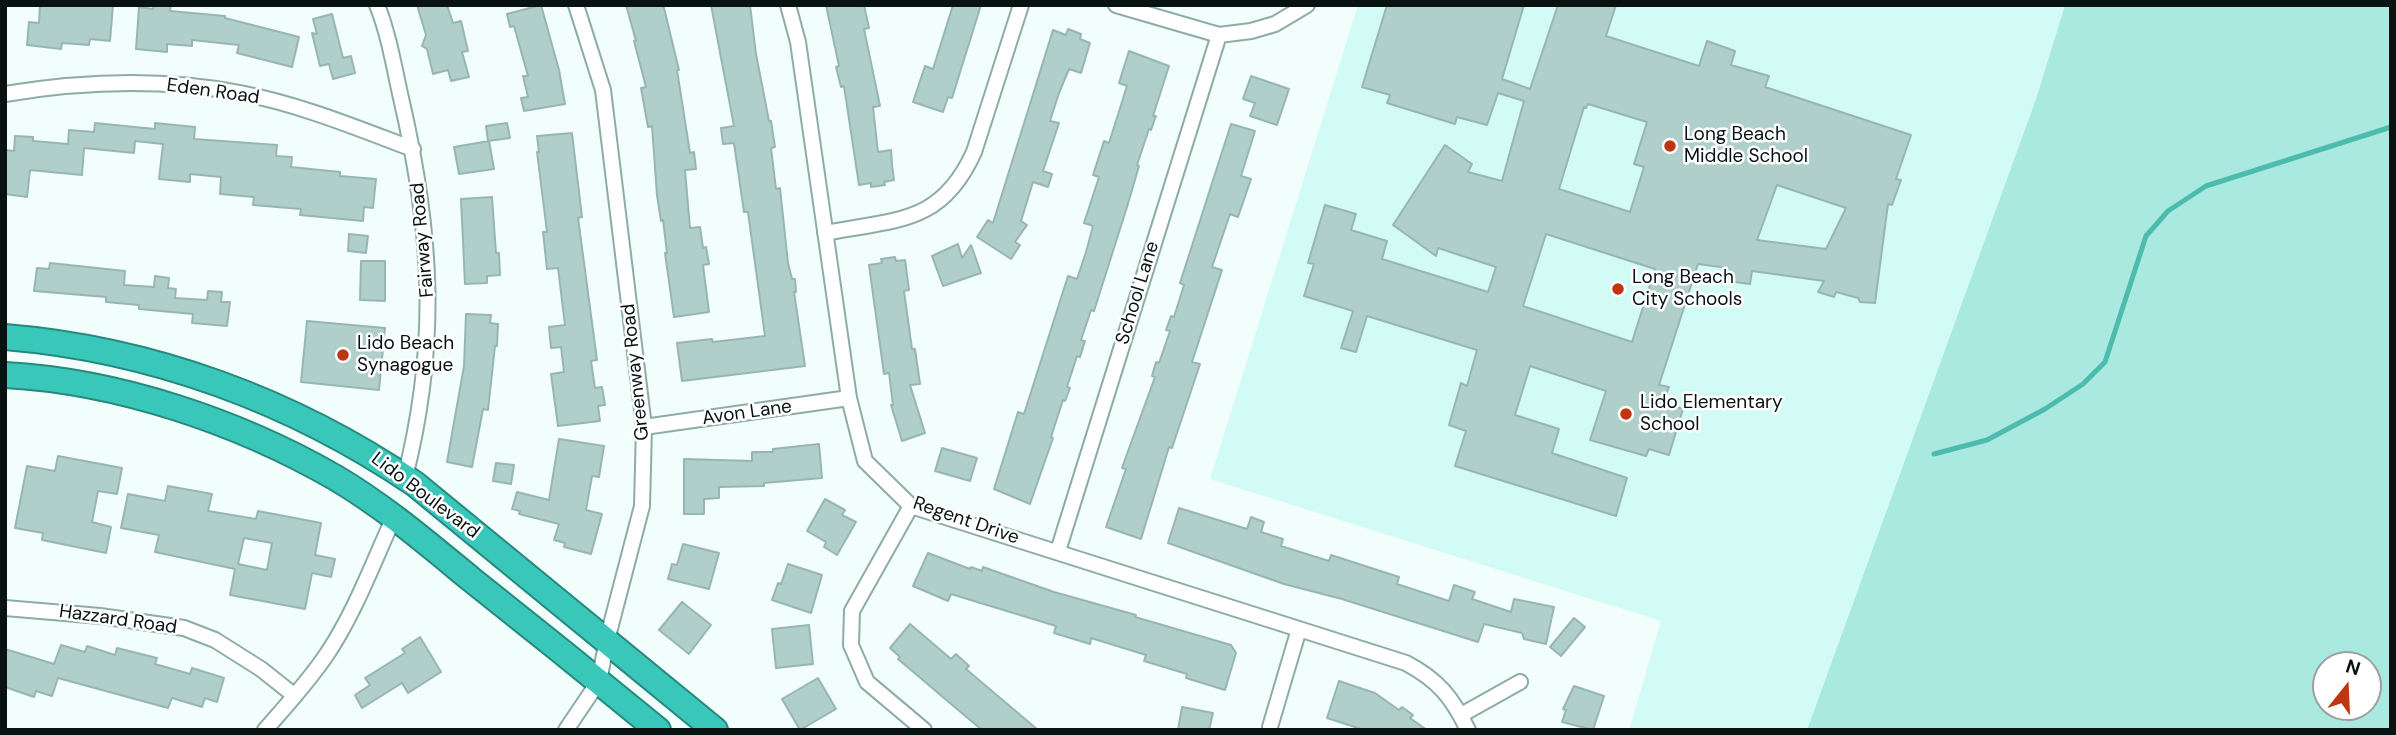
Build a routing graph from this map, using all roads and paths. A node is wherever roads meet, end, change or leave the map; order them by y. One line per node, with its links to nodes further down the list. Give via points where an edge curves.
1 (377, 5): 9 (street, Fairway Road)
2 (576, 5): 14 (street, Greenway Road, via 603,90)
3 (788, 5): 10 (street, Regent Drive, via 798,42)
4 (1021, 5): 10 (street, via 974,152 954,188 916,215)
5 (1116, 5): 7 (street)
6 (1307, 5): 7 (street, via 1275,24)
7 (1219, 35): 18 (street, School Lane)
8 (5, 94): 9 (street, Eden Road, via 86,84 189,86 274,101)
9 (413, 149): 15 (street, Fairway Road, via 426,239 428,329 424,387)
10 (825, 233): 13 (street, Regent Drive)
11 (5, 337): 15 (highway, Lido Boulevard, via 111,352 215,382 326,429)
12 (5, 375): 17 (highway, Lido Boulevard, via 134,396 237,430 337,479)
13 (849, 398): 14 (street, Avon Lane); 16 (street, Regent Drive, via 865,461)
14 (645, 428): 21 (street, Greenway Road, via 642,506)
15 (405, 477): 21 (highway, Lido Boulevard)
16 (911, 506): 18 (street, Regent Drive); 31 (street, via 852,611 851,645 867,682)
17 (394, 517): 22 (highway, Lido Boulevard); 24 (street, via 340,632)
18 (1058, 551): 20 (street, Regent Drive)
19 (5, 608): 24 (street, Hazzard Road, via 184,628 215,640)
20 (1299, 629): 25 (street, Regent Drive, via 1415,668 1437,682); 26 (street)
21 (607, 640): 22 (street, Greenway Road); 30 (highway, Lido Boulevard)
22 (599, 681): 28 (street, Greenway Road); 29 (highway, Lido Boulevard)
23 (1520, 682): 25 (street)
24 (295, 696): 27 (street)
25 (1461, 715): 32 (street, Regent Drive)
26 (1270, 727)
27 (265, 730)
28 (566, 730)
29 (658, 730)
30 (715, 730)
31 (924, 730)
32 (1468, 730)

